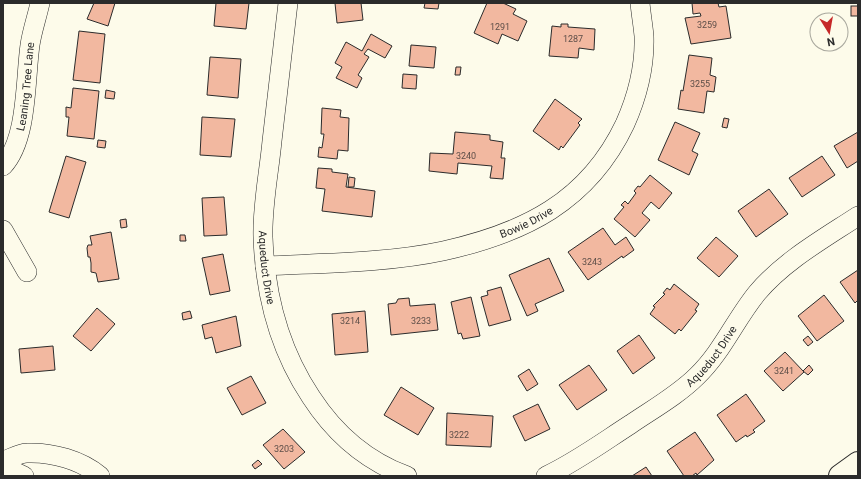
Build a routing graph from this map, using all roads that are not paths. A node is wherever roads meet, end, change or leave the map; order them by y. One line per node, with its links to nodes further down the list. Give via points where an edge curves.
1 (40, 3): 4 (street, Leaning Tree Lane, via 30,43 20,134 14,150)
2 (288, 3): 7 (street, Aqueduct Drive, via 265,207)
3 (640, 3): 7 (street, Bowie Drive, via 644,37 641,77 631,111 617,141 598,169 574,194 540,216 505,233 443,251 352,261)
4 (3, 166)
5 (858, 216): 15 (street, Aqueduct Drive, via 771,277 756,294 712,360 696,377 651,411 566,467)
6 (3, 230): 8 (street)
7 (265, 266): 14 (street, Aqueduct Drive, via 278,332 290,360 322,414 344,439 367,456)
8 (27, 272)
9 (3, 461): 13 (street, via 26,453 58,456 89,466)
10 (858, 463): 16 (highway)
11 (3, 466): 12 (street)
12 (24, 476)
13 (100, 476)
14 (407, 476)
15 (546, 476)
16 (840, 476)

